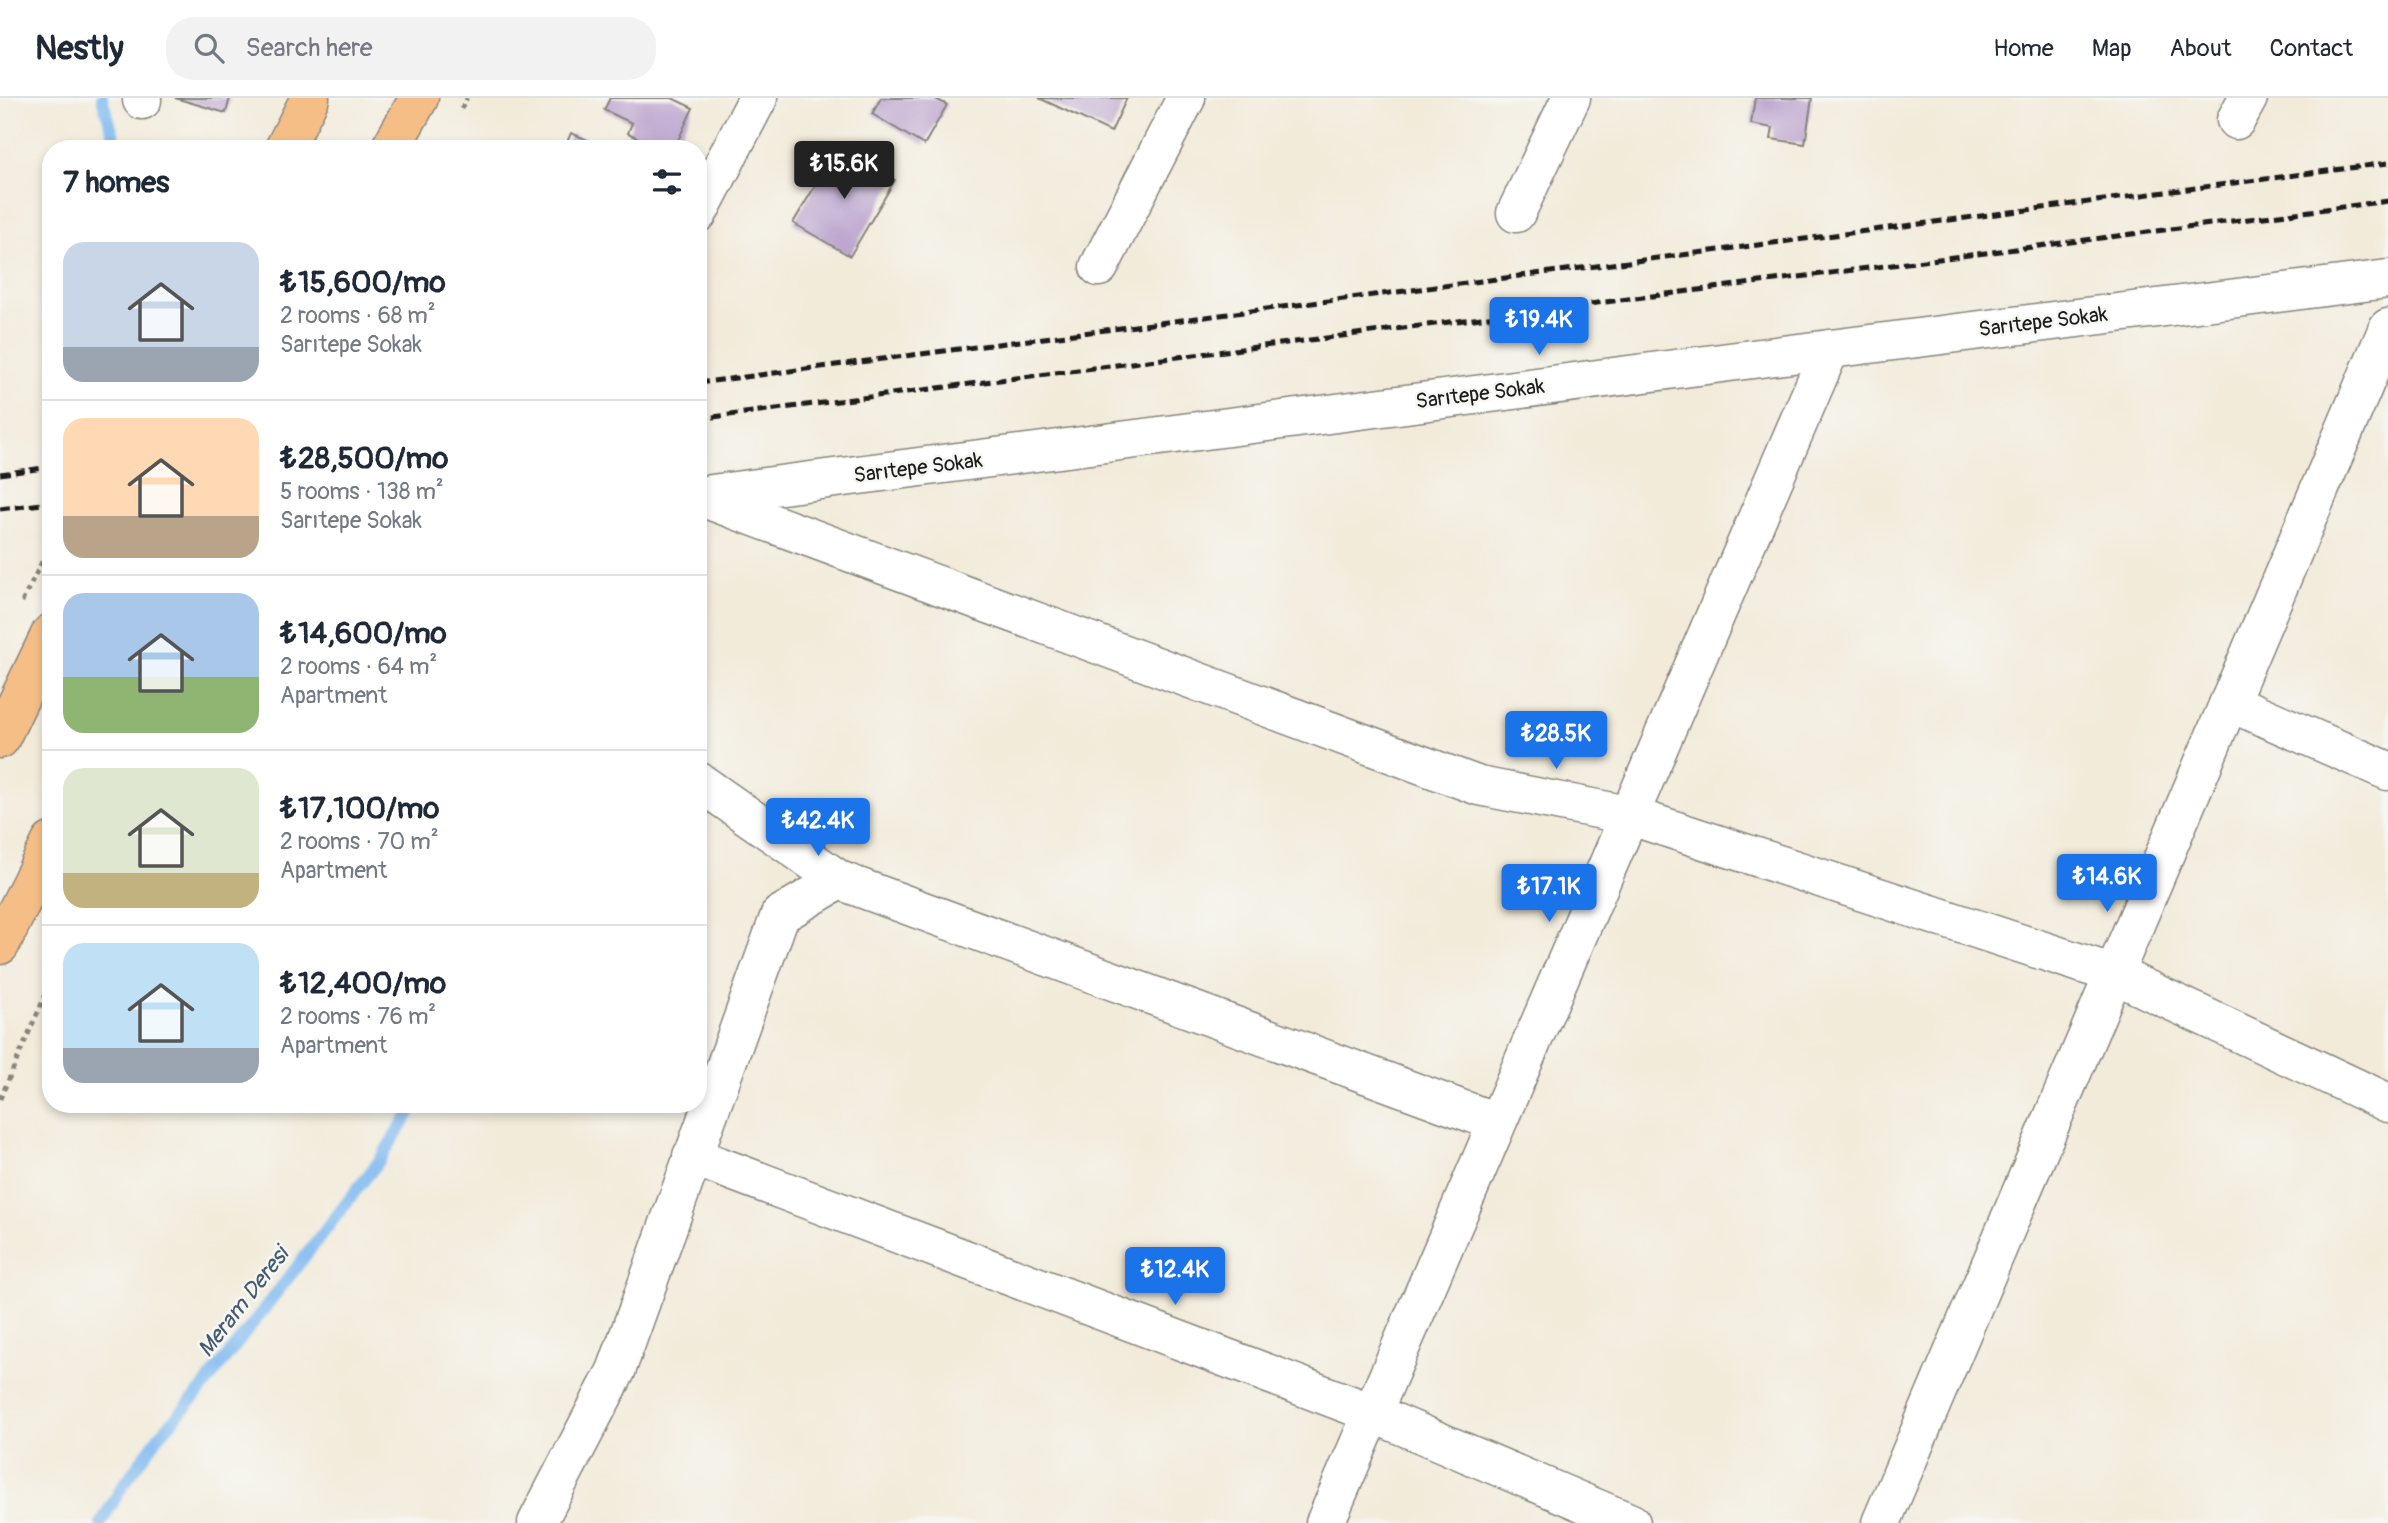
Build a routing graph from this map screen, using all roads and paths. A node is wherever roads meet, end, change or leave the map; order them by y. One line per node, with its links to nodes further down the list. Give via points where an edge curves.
1 (310, 98): 6 (highway)
2 (419, 98): 7 (highway)
3 (758, 98): 8 (street)
4 (1186, 98): 10 (street)
5 (1571, 98): 9 (street)
6 (289, 140)
7 (395, 140)
8 (707, 196)
9 (1516, 213)
10 (1099, 267)
11 (2388, 279): 13 (street, Sarıtepe Sokak)
12 (2388, 328): 19 (street)
13 (1830, 349): 14 (street, Sarıtepe Sokak); 23 (street)
14 (707, 495)
15 (707, 499): 23 (street, via 1479,786)
16 (42, 561): 17 (path)
17 (17, 612)
18 (42, 652): 20 (highway)
19 (2229, 702): 21 (street); 27 (street)
20 (5, 728)
21 (2388, 771)
22 (707, 787): 25 (street)
23 (1628, 815): 27 (street); 31 (street)
24 (42, 860): 26 (highway)
25 (839, 880): 31 (street); 32 (street, via 780,915)
26 (0, 946)
27 (2114, 974): 30 (street); 37 (street)
28 (42, 1003): 29 (path)
29 (0, 1099)
30 (2388, 1103)
31 (1496, 1122): 33 (street)
32 (692, 1156): 33 (street); 34 (street, via 616,1371)
33 (1372, 1413): 35 (street); 36 (street)
34 (537, 1523)
35 (1325, 1523)
36 (1631, 1523)
37 (1881, 1523)

